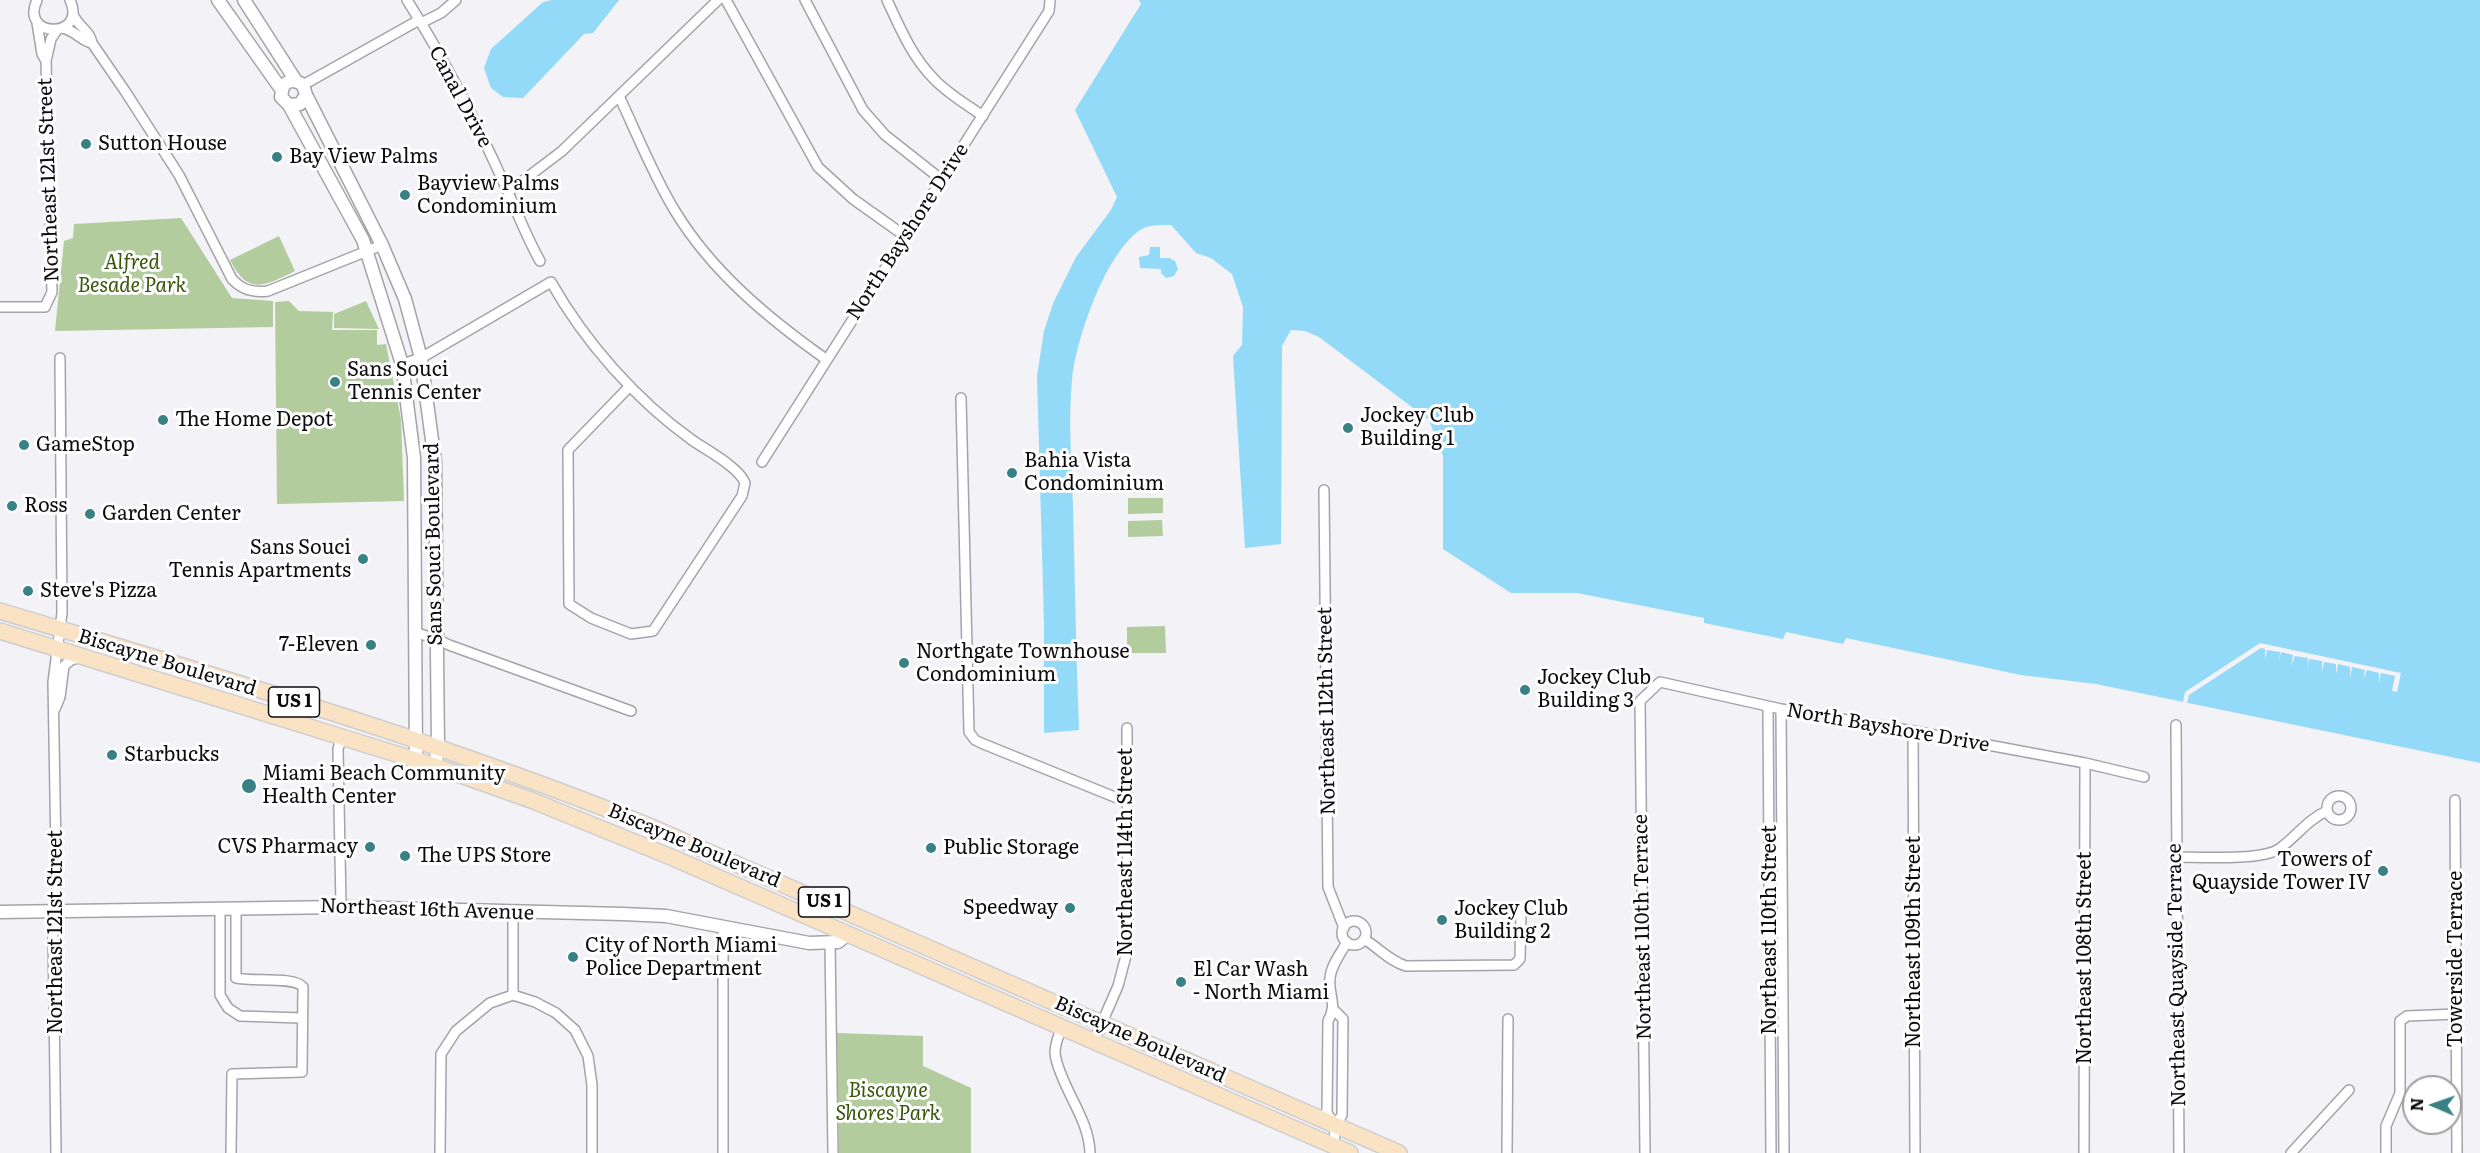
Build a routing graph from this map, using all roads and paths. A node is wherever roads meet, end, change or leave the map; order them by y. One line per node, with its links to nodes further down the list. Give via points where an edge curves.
1 (36, 0): 12 (street, Northeast 121st Street)
2 (218, 0): 18 (street)
3 (244, 0): 17 (street, Sans Souci Boulevard)
4 (407, 0): 13 (street, Canal Drive)
5 (456, 0): 13 (street, via 441,13)
6 (718, 0): 19 (street)
7 (726, 0): 24 (street, via 818,167 853,199)
8 (805, 0): 22 (street, via 863,110 885,135)
9 (887, 0): 21 (street, via 910,48 933,78)
10 (1050, 0): 21 (street, North Bayshore Drive, via 1049,11)
11 (72, 5): 14 (street, Northeast 121st Street, via 70,20); 15 (street, via 75,20)
12 (36, 21): 14 (street, via 46,29); 16 (street, Northeast 121st Street)
13 (420, 21): 17 (street); 23 (street, Canal Drive)
14 (60, 29): 15 (street, via 72,30); 16 (street, Northeast 121st Street, via 51,39)
15 (92, 43): 26 (street, via 179,175 237,285 261,292)
16 (46, 61): 28 (street, Northeast 121st Street, via 50,299 45,307)
17 (302, 87): 18 (street, via 289,81); 20 (street, via 300,104); 25 (street, Sans Souci Boulevard)
18 (281, 89): 20 (street, via 282,100)
19 (619, 96): 23 (street, via 562,151); 31 (street, via 675,210 708,256 749,299)
20 (289, 105): 26 (street, Sans Souci Boulevard)
21 (983, 116): 22 (street, North Bayshore Drive)
22 (942, 180): 24 (street, North Bayshore Drive)
23 (508, 192): 27 (street, Canal Drive)
24 (906, 236): 31 (street, North Bayshore Drive)
25 (382, 245): 26 (street); 30 (street, Sans Souci Boulevard, via 405,299)
26 (367, 251): 32 (street, Sans Souci Boulevard)
27 (540, 261)
28 (0, 308)
29 (60, 358): 38 (street, Northeast 121st Street)
30 (421, 358): 32 (street); 33 (street, via 551,282 568,313); 41 (street, Sans Souci Boulevard, via 435,462)
31 (827, 360): 35 (street, North Bayshore Drive)
32 (402, 364): 40 (street, Sans Souci Boulevard, via 414,458)
33 (630, 386): 33 (street, via 689,438 740,474 745,483 742,496 653,631 631,634 568,604 568,450)
34 (962, 398): 62 (street, via 969,732 981,743)
35 (762, 462)
36 (1324, 490): 74 (street, Northeast 112th Street, via 1328,886)
37 (0, 611): 38 (main road, Biscayne Boulevard / US 1)
38 (61, 630): 42 (street, Northeast 121st Street); 44 (main road, Biscayne Boulevard / US 1)
39 (0, 631): 42 (main road, Biscayne Boulevard / US 1)
40 (417, 633): 41 (street); 55 (street, Sans Souci Boulevard)
41 (437, 639): 50 (street); 56 (street, Sans Souci Boulevard)
42 (58, 648): 43 (main road, Biscayne Boulevard / US 1); 49 (street, Northeast 121st Street)
43 (83, 656): 45 (main road, Biscayne Boulevard / US 1); 49 (street, Northeast 121st Street, via 64,666)
44 (256, 691): 45 (main road); 55 (main road, Biscayne Boulevard / US 1)
45 (212, 697): 54 (main road, Biscayne Boulevard / US 1)
46 (1640, 702): 47 (street, North Bayshore Drive, via 1660,682); 104 (street, Northeast 110th Terrace)
47 (1768, 706): 48 (street, North Bayshore Drive); 105 (street, Northeast 110th Street)
48 (1781, 710): 53 (street, North Bayshore Drive); 106 (street, Northeast 110th Street)
49 (54, 711): 68 (street, Northeast 121st Street)
50 (631, 711)
51 (2176, 725): 64 (street, Northeast Quayside Terrace)
52 (1127, 728): 62 (street, Northeast 114th Street)
53 (1913, 731): 58 (street, North Bayshore Drive); 107 (street, Northeast 109th Street)
54 (342, 737): 57 (main road, Biscayne Boulevard / US 1); 65 (street, via 338,749)
55 (417, 740): 56 (main road, Biscayne Boulevard / US 1); 57 (street, Sans Souci Boulevard)
56 (438, 747): 59 (street, Sans Souci Boulevard); 72 (main road, Biscayne Boulevard / US 1, via 642,823)
57 (416, 760): 59 (main road, Biscayne Boulevard / US 1)
58 (2085, 763): 60 (street, North Bayshore Drive); 108 (street, Northeast 108th Street)
59 (435, 766): 75 (main road, Biscayne Boulevard / US 1, via 602,827)
60 (2144, 777)
61 (2455, 800): 83 (street, Towerside Terrace)
62 (1127, 802): 86 (street, Northeast 114th Street, via 1128,948 1124,970)
63 (2327, 811): 64 (street, via 2278,850 2264,855)
64 (2176, 857): 109 (street, Northeast Quayside Terrace)
65 (341, 907): 67 (street, Northeast 16th Avenue); 71 (street, Northeast 16th Avenue)
66 (220, 908): 67 (street, Northeast 16th Avenue); 68 (street, Northeast 16th Avenue); 80 (street)
67 (236, 908): 79 (street)
68 (57, 910): 69 (street, Northeast 16th Avenue); 94 (street, Northeast 121st Street, via 53,932)
69 (0, 912)
70 (1521, 912): 76 (street, via 1520,959 1514,965 1406,966 1392,961)
71 (513, 913): 73 (street, Northeast 16th Avenue, via 657,915); 81 (street)
72 (878, 925): 75 (main road, via 859,926); 86 (main road, Biscayne Boulevard / US 1)
73 (723, 928): 78 (street, Northeast 16th Avenue, via 809,944); 98 (street)
74 (1344, 928): 76 (street, via 1353,921 1360,923 1365,928); 77 (street)
75 (848, 934): 78 (street, Northeast 16th Avenue); 87 (main road, Biscayne Boulevard / US 1)
76 (1364, 939): 77 (street, via 1354,945)
77 (1347, 942): 82 (street, via 1330,978)
78 (830, 943): 99 (street)
79 (236, 965): 80 (street); 84 (street, via 236,978 299,983 303,987)
80 (220, 966): 84 (street, via 220,995 240,1016)
81 (513, 995): 96 (street, via 493,1000 456,1031 441,1054); 97 (street, via 556,1013 575,1030 588,1056)
82 (1334, 1010): 89 (street, via 1328,1021); 90 (street, via 1343,1019)
83 (2456, 1014): 111 (street, via 2407,1016 2400,1021 2400,1093 2386,1126); 112 (street, Towerside Terrace)
84 (302, 1018): 95 (street, via 302,1072 232,1074)
85 (1508, 1019): 103 (street)
86 (1102, 1023): 88 (street, Northeast 114th Street); 92 (main road, Biscayne Boulevard / US 1)
87 (1062, 1027): 88 (main road, Biscayne Boulevard / US 1); 100 (street, via 1056,1058 1089,1137)
88 (1094, 1041): 93 (main road, Biscayne Boulevard / US 1)
89 (1327, 1045): 90 (street); 92 (street, via 1327,1113)
90 (1343, 1046): 92 (street, via 1342,1115)
91 (2349, 1090): 110 (street)
92 (1335, 1126): 93 (street); 102 (main road, Biscayne Boulevard / US 1)
93 (1334, 1146): 101 (main road, Biscayne Boulevard / US 1)
94 (56, 1153)
95 (231, 1153)
96 (440, 1153)
97 (592, 1153)
98 (723, 1153)
99 (833, 1153)
100 (1090, 1153)
101 (1350, 1153)
102 (1399, 1153)
103 (1507, 1153)
104 (1645, 1153)
105 (1771, 1153)
106 (1784, 1153)
107 (1915, 1153)
108 (2084, 1153)
109 (2179, 1153)
110 (2291, 1153)
111 (2386, 1153)
112 (2457, 1153)

